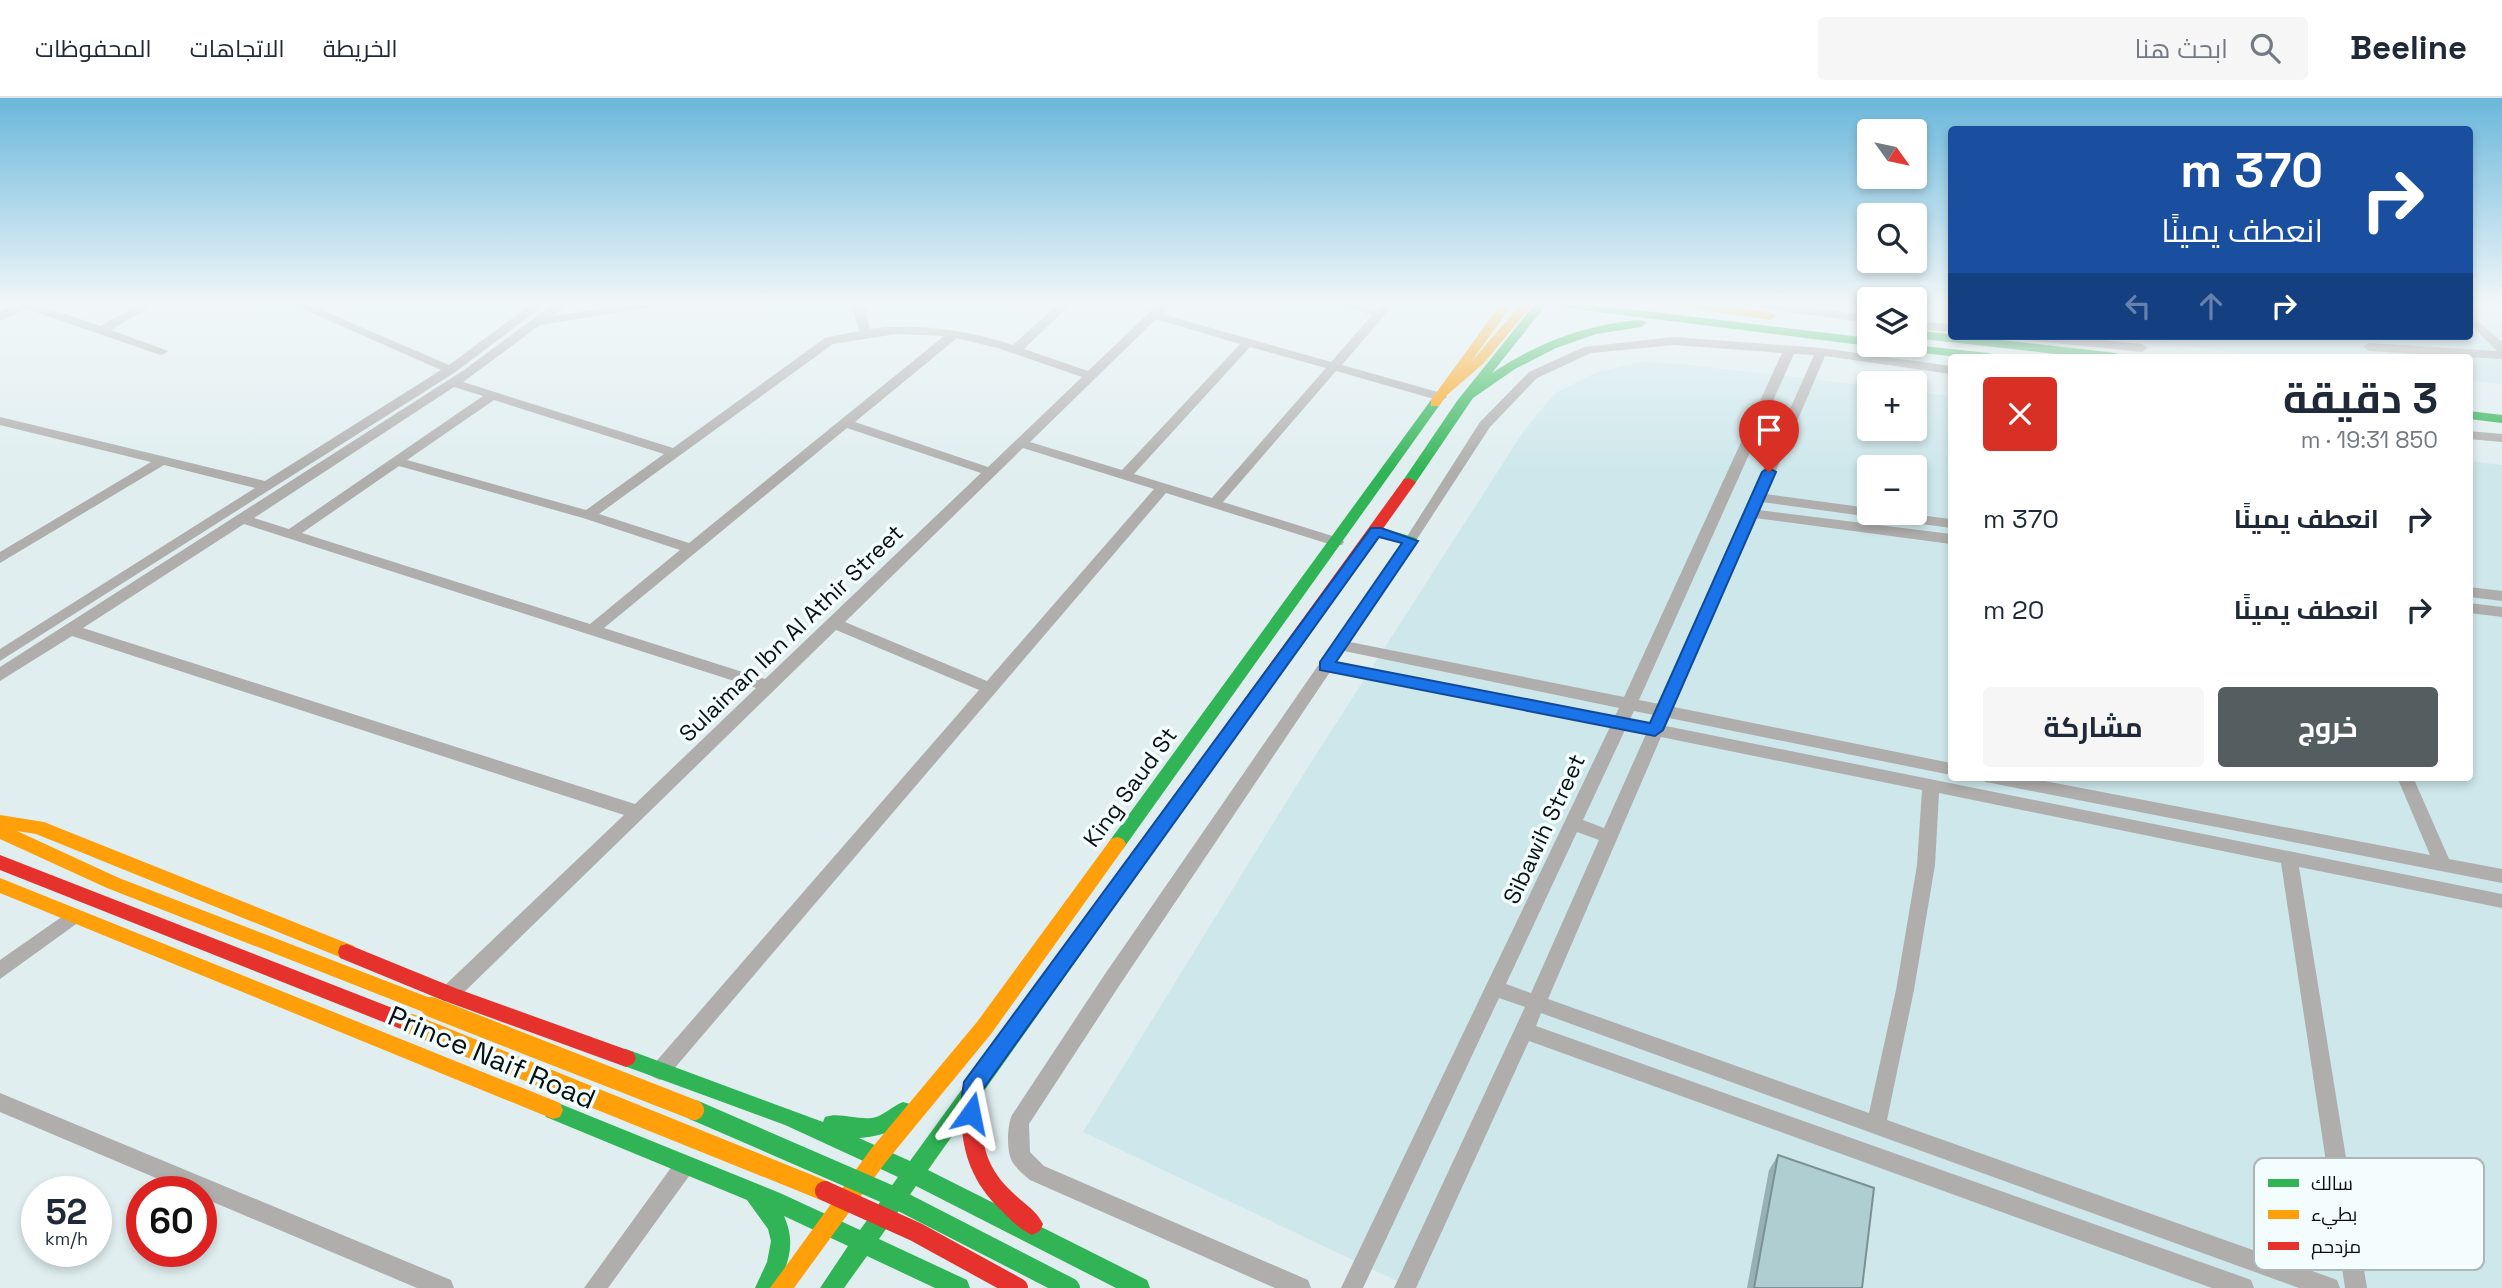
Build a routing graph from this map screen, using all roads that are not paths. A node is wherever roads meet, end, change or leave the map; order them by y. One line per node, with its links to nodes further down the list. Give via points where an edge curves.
1 (418, 361): 21 (street)
2 (470, 361): 21 (street)
3 (476, 361): 21 (street)
4 (801, 361): 35 (street)
5 (922, 361): 31 (street)
6 (1043, 361): 22 (street)
7 (1106, 361): 22 (street, Sulaiman Ibn Al Athir Street)
8 (1231, 361): 39 (street)
9 (1312, 361): 19 (street)
10 (1339, 361): 19 (street)
11 (1467, 361): 24 (main road, King Saud St)
12 (1479, 361): 24 (main road)
13 (1496, 361): 26 (main road)
14 (1514, 361): 26 (main road)
15 (1565, 361): 54 (street, via 1533,375 1485,425)
16 (1785, 361): 71 (street, Sibawih Street)
17 (1817, 361): 42 (street)
18 (1883, 361): 20 (street)
19 (1334, 367): 24 (street); 43 (street)
20 (1948, 370)
21 (451, 376): 23 (street); 40 (street); 48 (street)
22 (1090, 376): 34 (street, Sulaiman Ibn Al Athir Street)
23 (493, 396): 35 (street); 37 (street)
24 (1441, 397): 55 (main road, King Saud St)
25 (2473, 401): 27 (main road)
26 (1461, 404): 51 (main road)
27 (2502, 405)
28 (2473, 415): 29 (main road)
29 (2502, 419)
30 (2, 423): 36 (street)
31 (845, 423): 38 (street); 56 (street)
32 (2473, 435): 33 (street)
33 (2502, 438)
34 (1021, 443): 38 (street, Sulaiman Ibn Al Athir Street); 39 (street)
35 (676, 453): 46 (street)
36 (162, 461): 40 (street); 57 (street)
37 (399, 462): 46 (street); 52 (street)
38 (990, 472): 62 (street, Sulaiman Ibn Al Athir Street)
39 (1124, 476): 41 (street)
40 (266, 486): 66 (street, via 38,634)
41 (1163, 488): 43 (street); 70 (street)
42 (1759, 497): 44 (street); 45 (street); 47 (street)
43 (1214, 504): 55 (street)
44 (1857, 510)
45 (1751, 513): 47 (street); 72 (street)
46 (588, 515): 56 (street)
47 (1786, 518): 53 (street)
48 (243, 519): 52 (street); 63 (street)
49 (1927, 520): 50 (street)
50 (1948, 524)
51 (1376, 531): 54 (main road); 98 (main road)
52 (290, 534): 64 (street)
53 (1948, 539)
54 (1411, 541): 65 (street)
55 (1337, 542): 95 (main road, King Saud St)
56 (691, 549): 64 (street)
57 (0, 558)
58 (2473, 592): 59 (street)
59 (2502, 596)
60 (2473, 608): 61 (street)
61 (2502, 612)
62 (834, 623): 69 (street, Sulaiman Ibn Al Athir Street); 70 (street)
63 (71, 630): 66 (street); 79 (street)
64 (592, 630): 69 (street)
65 (1340, 645): 67 (street); 71 (street)
66 (16, 658): 68 (street)
67 (1325, 666): 73 (street); 123 (street, via 1019,1122 1020,1156 1037,1173)
68 (0, 675)
69 (768, 686): 79 (street, Sulaiman Ibn Al Athir Street)
70 (989, 688): 97 (street)
71 (1629, 704): 72 (street); 73 (street, Sibawih Street)
72 (1665, 711): 74 (street); 75 (street)
73 (1620, 723): 74 (street); 81 (street, Sibawih Street)
74 (1655, 730): 78 (street); 83 (street)
75 (1948, 768)
76 (2012, 781): 86 (street)
77 (2407, 781): 86 (street)
78 (1931, 785): 84 (street); 101 (street, via 1926,865)
79 (637, 812): 93 (street, Sulaiman Ibn Al Athir Street)
80 (0, 822): 93 (main road, Prince Naif Road, via 38,827)
81 (1573, 823): 83 (street); 92 (street, Sibawih Street)
82 (0, 831): 121 (main road, bridge, via 113,883 786,1146 927,1211)
83 (1609, 836): 94 (street)
84 (2289, 858): 89 (street); 103 (street)
85 (0, 862): 120 (main road, bridge, via 772,1167 916,1232)
86 (2443, 865): 87 (street)
87 (2502, 876)
88 (0, 885): 90 (main road, Prince Naif Road)
89 (2502, 901)
90 (73, 917): 91 (street); 104 (main road, Prince Naif Road)
91 (0, 971)
92 (1495, 988): 94 (street); 124 (street, Sibawih Street)
93 (449, 994): 97 (main road, Prince Naif Road)
94 (1536, 1003): 96 (street); 101 (street)
95 (984, 1028): 100 (main road, via 888,1126 871,1132); 102 (main road, King Saud St)
96 (1524, 1031): 125 (street); 126 (street)
97 (660, 1071): 100 (main road, Prince Naif Road)
98 (971, 1089): 105 (main road); 109 (main road, via 975,1167 989,1188)
99 (0, 1103): 113 (street)
100 (790, 1117): 102 (main road, Prince Naif Road)
101 (1876, 1125): 110 (street)
102 (878, 1156): 105 (main road, Prince Naif Road); 107 (main road, King Saud St)
103 (2336, 1158)
104 (685, 1166): 106 (main road, Prince Naif Road); 115 (street)
105 (912, 1175): 108 (main road); 109 (main road, Prince Naif Road)
106 (747, 1189): 107 (main road, Prince Naif Road); 116 (main road, via 779,1220 784,1237)
107 (828, 1224): 108 (main road, Prince Naif Road); 117 (main road, King Saud St)
108 (864, 1244): 118 (main road); 119 (main road, Prince Naif Road)
109 (1062, 1249): 122 (main road)
110 (2254, 1261)
111 (2279, 1270): 127 (street)
112 (2353, 1270): 128 (street)
113 (408, 1282): 114 (street)
114 (443, 1288)
115 (595, 1288)
116 (766, 1288)
117 (780, 1288)
118 (831, 1288)
119 (959, 1288)
120 (1018, 1288)
121 (1070, 1288)
122 (1139, 1288)
123 (1300, 1288)
124 (1352, 1288)
125 (1405, 1288)
126 (2243, 1288)
127 (2329, 1288)
128 (2356, 1288)

